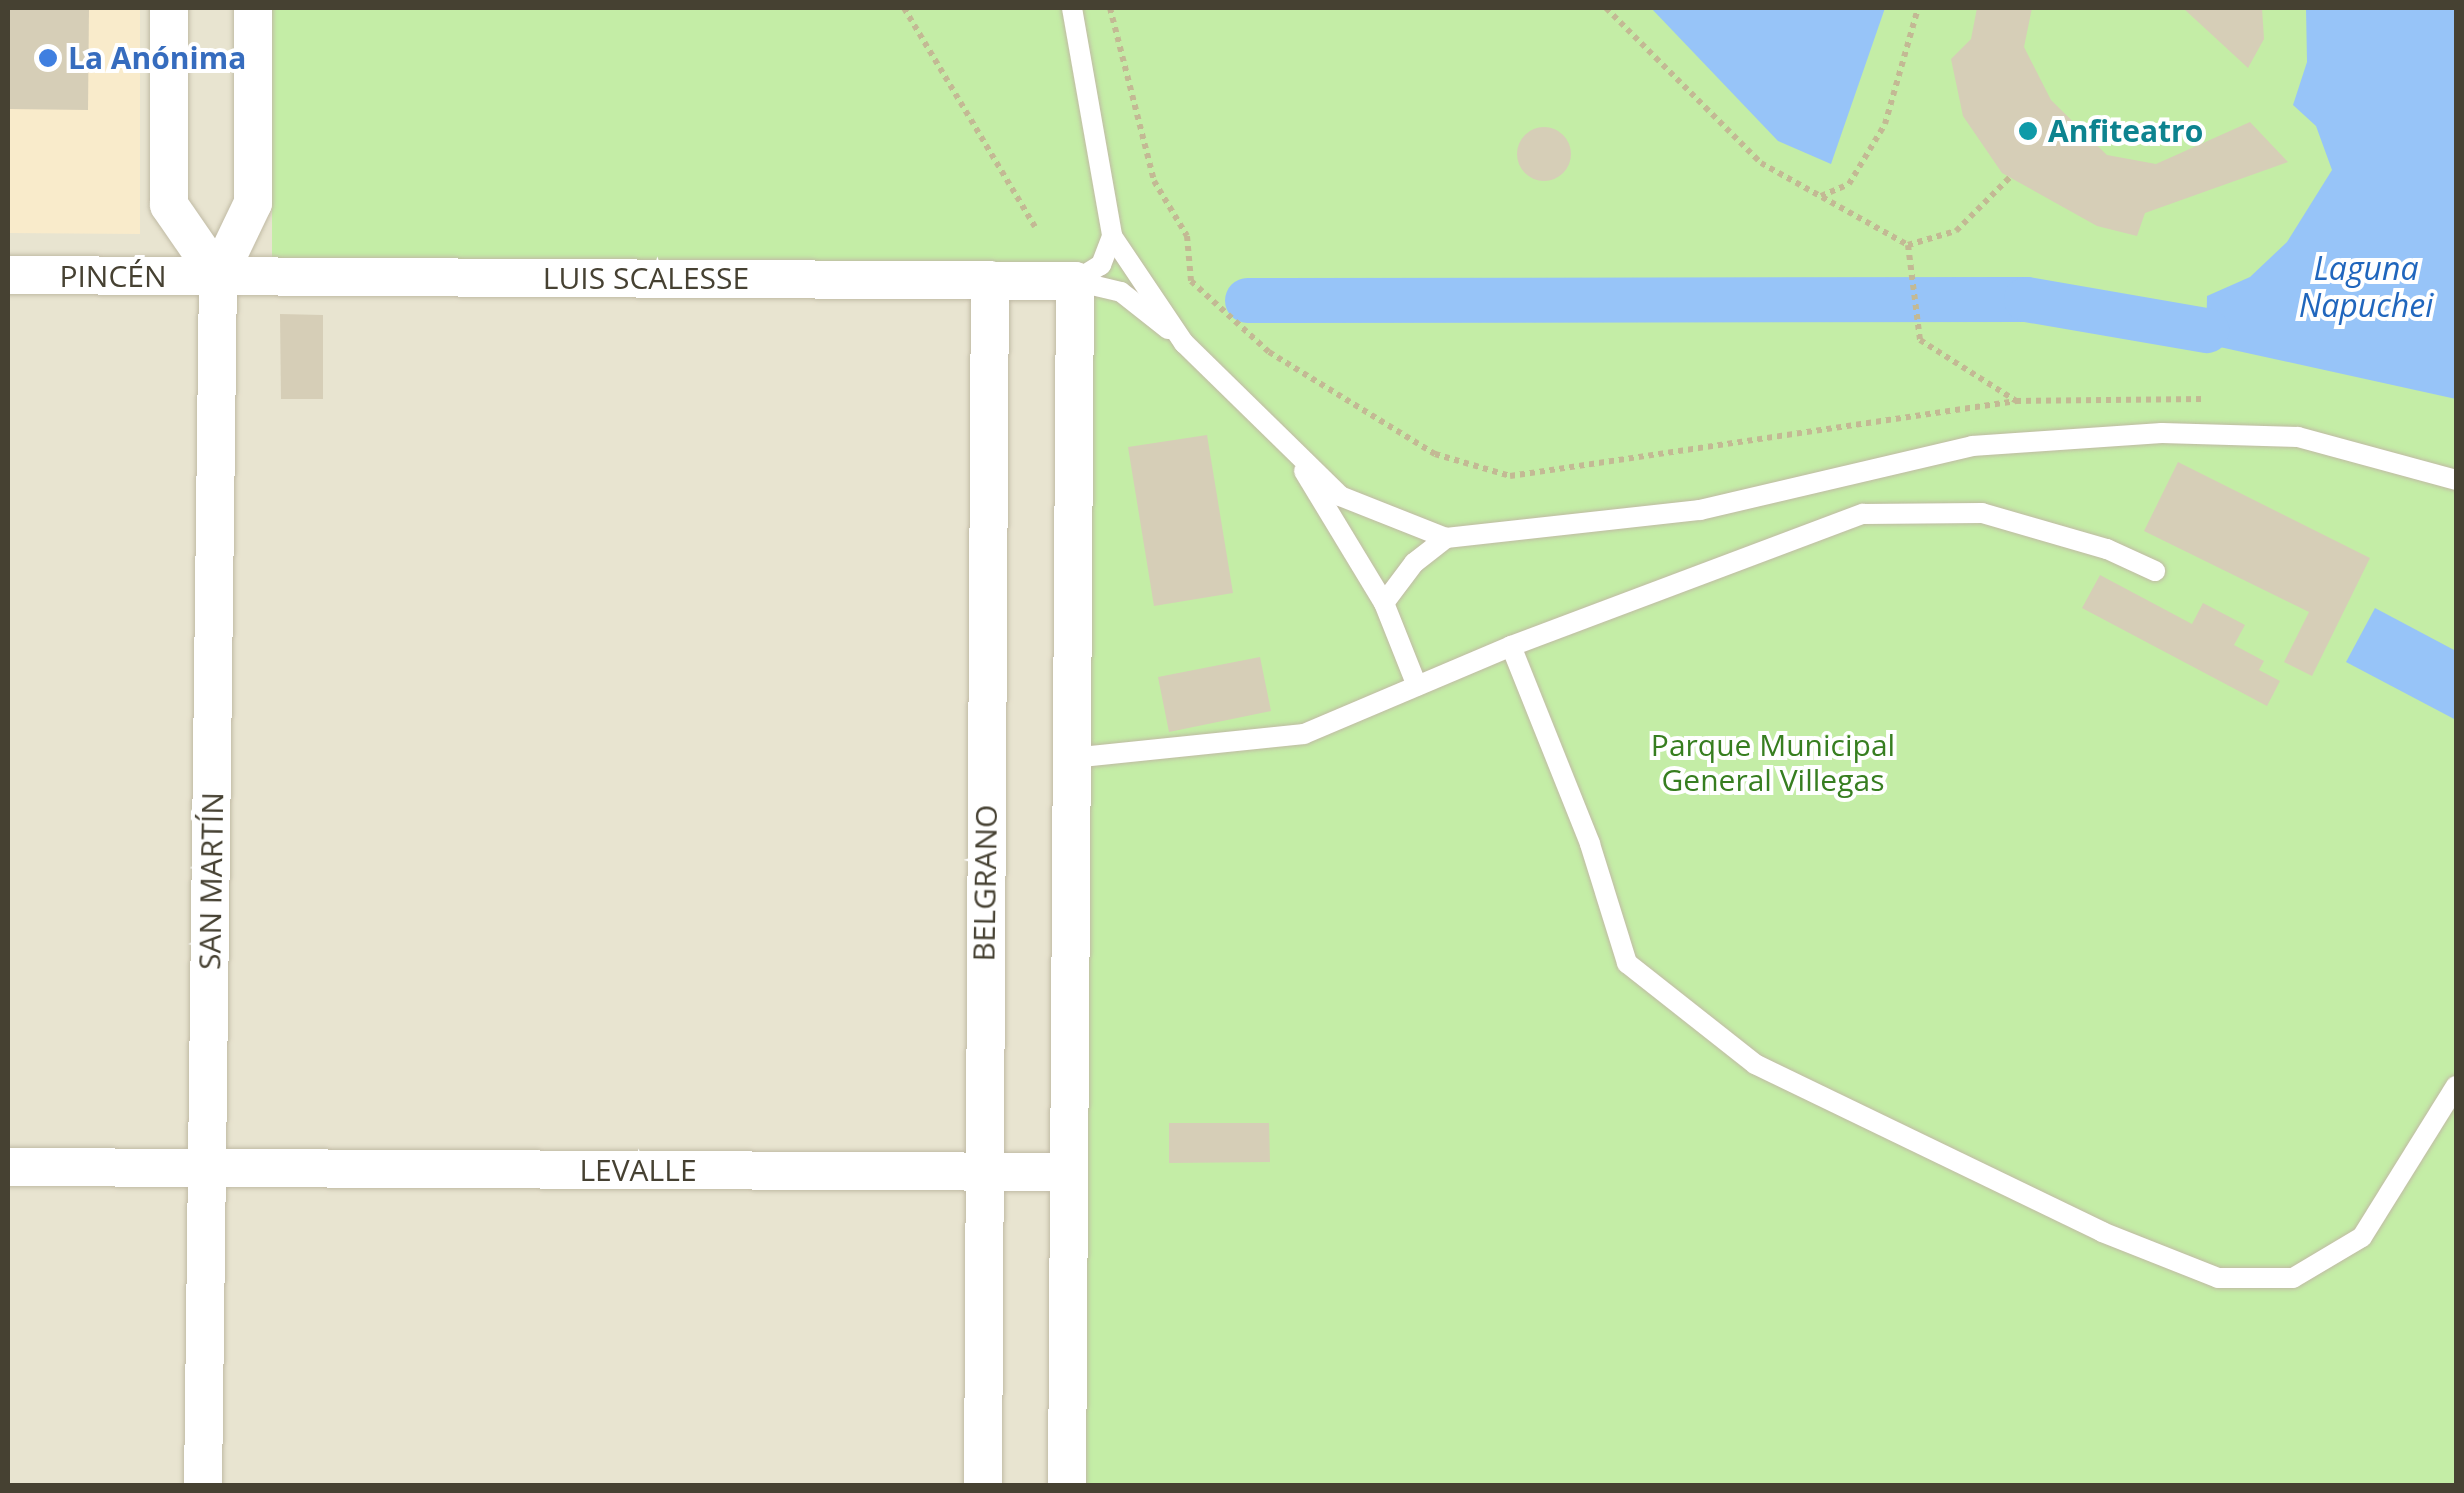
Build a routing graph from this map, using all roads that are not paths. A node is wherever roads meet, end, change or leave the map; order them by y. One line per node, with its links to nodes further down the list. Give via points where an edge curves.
1 (169, 8): 6 (street, via 169,205)
2 (253, 8): 6 (street, SAN MARTÍN, via 253,203)
3 (1072, 8): 4 (lane)
4 (1112, 236): 8 (lane, via 1101,265); 9 (lane)
5 (8, 275): 6 (street, PINCÉN)
6 (218, 276): 7 (street, LUIS SCALESSE); 20 (street, SAN MARTÍN)
7 (990, 280): 8 (street, LUIS SCALESSE); 21 (street, BELGRANO)
8 (1074, 281): 9 (lane, via 1121,292); 17 (street)
9 (1184, 343): 10 (lane)
10 (1293, 450): 12 (lane, via 1340,496); 14 (lane)
11 (2456, 480): 12 (lane, via 2298,437 2162,433 1972,446 1700,510)
12 (1446, 538): 14 (lane, via 1414,562)
13 (2155, 571): 15 (lane, via 2107,548 1982,513 1863,514)
14 (1384, 603): 16 (lane)
15 (1511, 646): 16 (lane); 18 (lane, via 1590,844 1628,963 1755,1064 2102,1232 2218,1278 2293,1278 2362,1237)
16 (1417, 686): 17 (lane, via 1304,734)
17 (1072, 758): 22 (street)
18 (2456, 1086)
19 (8, 1167): 20 (street, LEVALLE)
20 (208, 1168): 21 (street, LEVALLE); 23 (street, SAN MARTÍN)
21 (982, 1171): 22 (street, LEVALLE); 24 (street, BELGRANO)
22 (1069, 1172): 25 (street)
23 (203, 1486)
24 (983, 1486)
25 (1067, 1486)

